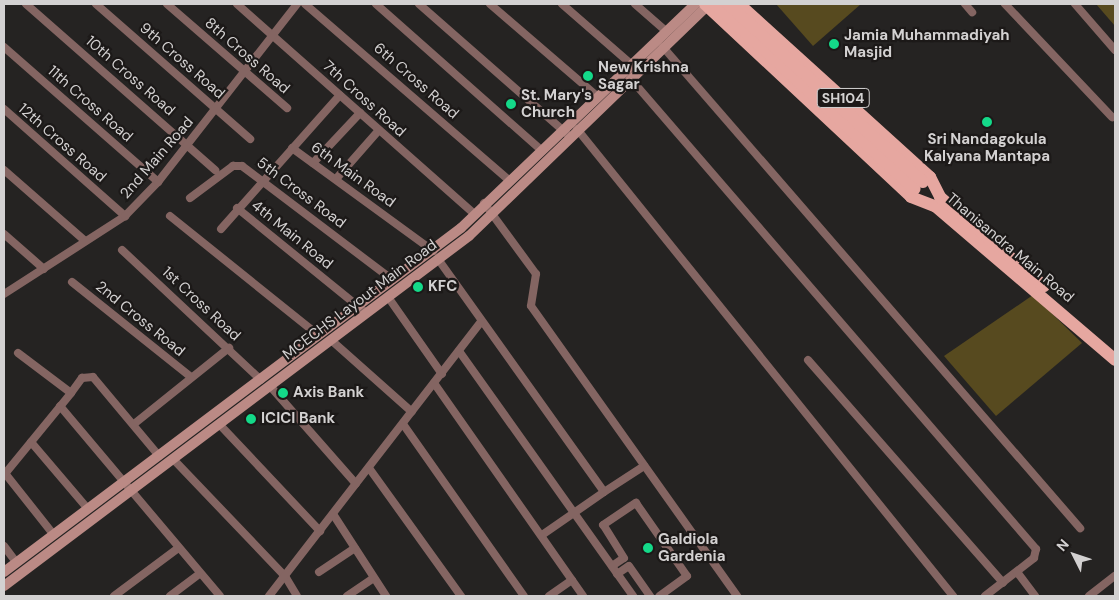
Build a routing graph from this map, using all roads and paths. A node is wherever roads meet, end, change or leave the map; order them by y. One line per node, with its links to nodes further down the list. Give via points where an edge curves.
1 (26, 4): 38 (street, 10th Cross Road)
2 (96, 4): 31 (street, 9th Cross Road)
3 (167, 4): 25 (street, 8th Cross Road)
4 (237, 4): 20 (street, 7th Cross Road)
5 (297, 4): 20 (street, 2nd Main Road)
6 (305, 4): 46 (street, 6th Cross Road)
7 (376, 4): 40 (street)
8 (419, 4): 35 (street)
9 (490, 4): 28 (street)
10 (562, 4): 24 (street)
11 (635, 4): 19 (street)
12 (728, 4): 49 (main road, SH104, bridge)
13 (739, 4): 37 (main road, Thanisandra Main Road / SH104)
14 (965, 4): 18 (street)
15 (1004, 4): 33 (street)
16 (1075, 4): 23 (street)
17 (705, 5): 19 (main road, MCECHS Layout Main Road); 22 (main road, MCECHS Layout Main Road); 41 (main road, Thanisandra Main Road / SH104); 49 (main road, SH104, bridge)
18 (972, 12)
19 (666, 31): 24 (main road, MCECHS Layout Main Road)
20 (273, 36): 25 (street, 2nd Main Road); 27 (street, 7th Cross Road)
21 (4, 47): 48 (street, 11th Cross Road)
22 (663, 47): 26 (main road, MCECHS Layout Main Road); 104 (street)
23 (1115, 50)
24 (631, 64): 28 (main road, MCECHS Layout Main Road)
25 (244, 72): 29 (street, 8th Cross Road); 31 (street, 2nd Main Road)
26 (630, 78): 35 (main road, MCECHS Layout Main Road); 115 (street, via 1036,548 1034,558)
27 (340, 95): 32 (street, 7th Cross Road); 39 (street)
28 (597, 96): 35 (main road, MCECHS Layout Main Road)
29 (286, 108)
30 (4, 109): 53 (street, 12th Cross Road)
31 (216, 110): 36 (street, 9th Cross Road); 38 (street, 2nd Main Road)
32 (360, 114): 34 (street, 7th Cross Road); 42 (street)
33 (1112, 117)
34 (379, 130): 45 (street); 56 (street, 7th Cross Road)
35 (570, 131): 40 (main road, MCECHS Layout Main Road); 55 (main road, MCECHS Layout Main Road); 138 (street)
36 (250, 139)
37 (886, 139): 41 (main road); 51 (main road, Thanisandra Main Road / SH104, via 930,177)
38 (188, 145): 44 (street, 10th Cross Road); 48 (street, 2nd Main Road)
39 (292, 148): 42 (street, 6th Main Road); 47 (street, 6th Main Road)
40 (540, 149): 46 (main road, MCECHS Layout Main Road)
41 (869, 158): 51 (main road, Thanisandra Main Road / SH104, via 911,197)
42 (313, 164): 45 (street, 6th Main Road)
43 (4, 170): 62 (street)
44 (215, 170)
45 (336, 179): 64 (street, 6th Main Road)
46 (508, 179): 52 (main road, MCECHS Layout Main Road)
47 (262, 180): 50 (street, 5th Cross Road, via 238,165); 54 (street, 4th Main Road); 66 (street, 5th Cross Road)
48 (158, 182): 57 (street, 2nd Main Road)
49 (919, 185): 51 (main road, SH104)
50 (190, 198)
51 (938, 202): 75 (main road, Thanisandra Main Road / SH104); 79 (main road, Thanisandra Main Road / SH104)
52 (484, 203): 55 (street); 56 (main road, MCECHS Layout Main Road)
53 (116, 208): 57 (street, 12th Cross Road); 59 (street)
54 (237, 208): 60 (street); 70 (street, 4th Main Road)
55 (492, 212): 64 (main road, MCECHS Layout Main Road); 94 (street, via 536,274 531,306)
56 (474, 214): 64 (main road, MCECHS Layout Main Road)
57 (125, 216): 59 (street, 2nd Main Road)
58 (170, 216): 72 (street)
59 (108, 225): 62 (street, 2nd Main Road)
60 (221, 228)
61 (4, 234): 65 (street)
62 (84, 240): 65 (street, 2nd Main Road)
63 (122, 250): 74 (street, 1st Cross Road)
64 (436, 255): 66 (main road, MCECHS Layout Main Road); 69 (main road, MCECHS Layout Main Road); 71 (street, 6th Main Road)
65 (44, 269): 68 (street, 2nd Main Road)
66 (393, 280): 70 (main road, MCECHS Layout Main Road)
67 (72, 282): 81 (street, 2nd Cross Road)
68 (4, 294)
69 (388, 296): 70 (main road, MCECHS Layout Main Road); 80 (street)
70 (362, 309): 72 (main road, MCECHS Layout Main Road); 73 (main road, MCECHS Layout Main Road)
71 (481, 322): 76 (street); 99 (street, 6th Main Road)
72 (319, 336): 82 (main road, MCECHS Layout Main Road)
73 (331, 340): 84 (main road, MCECHS Layout Main Road); 87 (street)
74 (229, 348): 81 (street); 82 (street, 1st Cross Road)
75 (1115, 350)
76 (459, 351): 80 (street); 102 (street)
77 (18, 354): 85 (street)
78 (808, 360): 121 (street)
79 (1115, 360)
80 (442, 374): 83 (street)
81 (191, 377): 88 (street)
82 (261, 380): 92 (main road, MCECHS Layout Main Road)
83 (434, 384): 87 (street); 107 (street)
84 (270, 386): 90 (main road, MCECHS Layout Main Road); 98 (street)
85 (71, 393): 86 (street); 88 (street, via 82,378 93,377)
86 (60, 406): 91 (street); 97 (street)
87 (412, 412): 89 (street)
88 (134, 424): 92 (street)
89 (403, 424): 95 (street); 131 (street)
90 (220, 425): 93 (main road, MCECHS Layout Main Road); 105 (street)
91 (31, 442): 96 (street); 101 (street)
92 (158, 456): 97 (main road, MCECHS Layout Main Road)
93 (174, 460): 100 (main road, MCECHS Layout Main Road); 117 (street)
94 (644, 466): 99 (street); 137 (street)
95 (369, 468): 98 (street); 130 (street)
96 (4, 474): 106 (street)
97 (123, 484): 100 (street); 101 (main road, MCECHS Layout Main Road)
98 (356, 484): 103 (street)
99 (604, 492): 102 (street)
100 (130, 493): 110 (street); 122 (main road, MCECHS Layout Main Road)
101 (88, 509): 106 (main road, MCECHS Layout Main Road)
102 (575, 513): 107 (street); 112 (street)
103 (333, 514): 105 (street); 109 (street)
104 (1080, 528)
105 (320, 531): 117 (street)
106 (54, 535): 111 (main road, MCECHS Layout Main Road)
107 (542, 535): 120 (street)
108 (4, 546): 111 (street)
109 (355, 548): 114 (street); 119 (street)
110 (177, 549): 116 (street); 123 (street)
111 (16, 562): 113 (main road, MCECHS Layout Main Road)
112 (615, 570): 134 (street); 135 (street, via 630,566); 136 (street, via 624,558 603,525 636,503 687,576)
113 (4, 572)
114 (319, 572)
115 (1017, 572): 121 (street); 140 (street)
116 (199, 574): 124 (street); 125 (street)
117 (285, 576): 126 (street); 127 (street)
118 (1115, 576): 141 (street)
119 (374, 578): 128 (street); 129 (street)
120 (572, 580): 132 (street); 133 (street)
121 (1003, 583): 139 (street)
122 (4, 586)
123 (114, 596)
124 (170, 596)
125 (220, 596)
126 (269, 596)
127 (297, 596)
128 (347, 596)
129 (386, 596)
130 (461, 596)
131 (524, 596)
132 (549, 596)
133 (583, 596)
134 (633, 596)
135 (650, 596)
136 (659, 596)
137 (737, 596)
138 (953, 596)
139 (986, 596)
140 (1035, 596)
141 (1089, 596)

